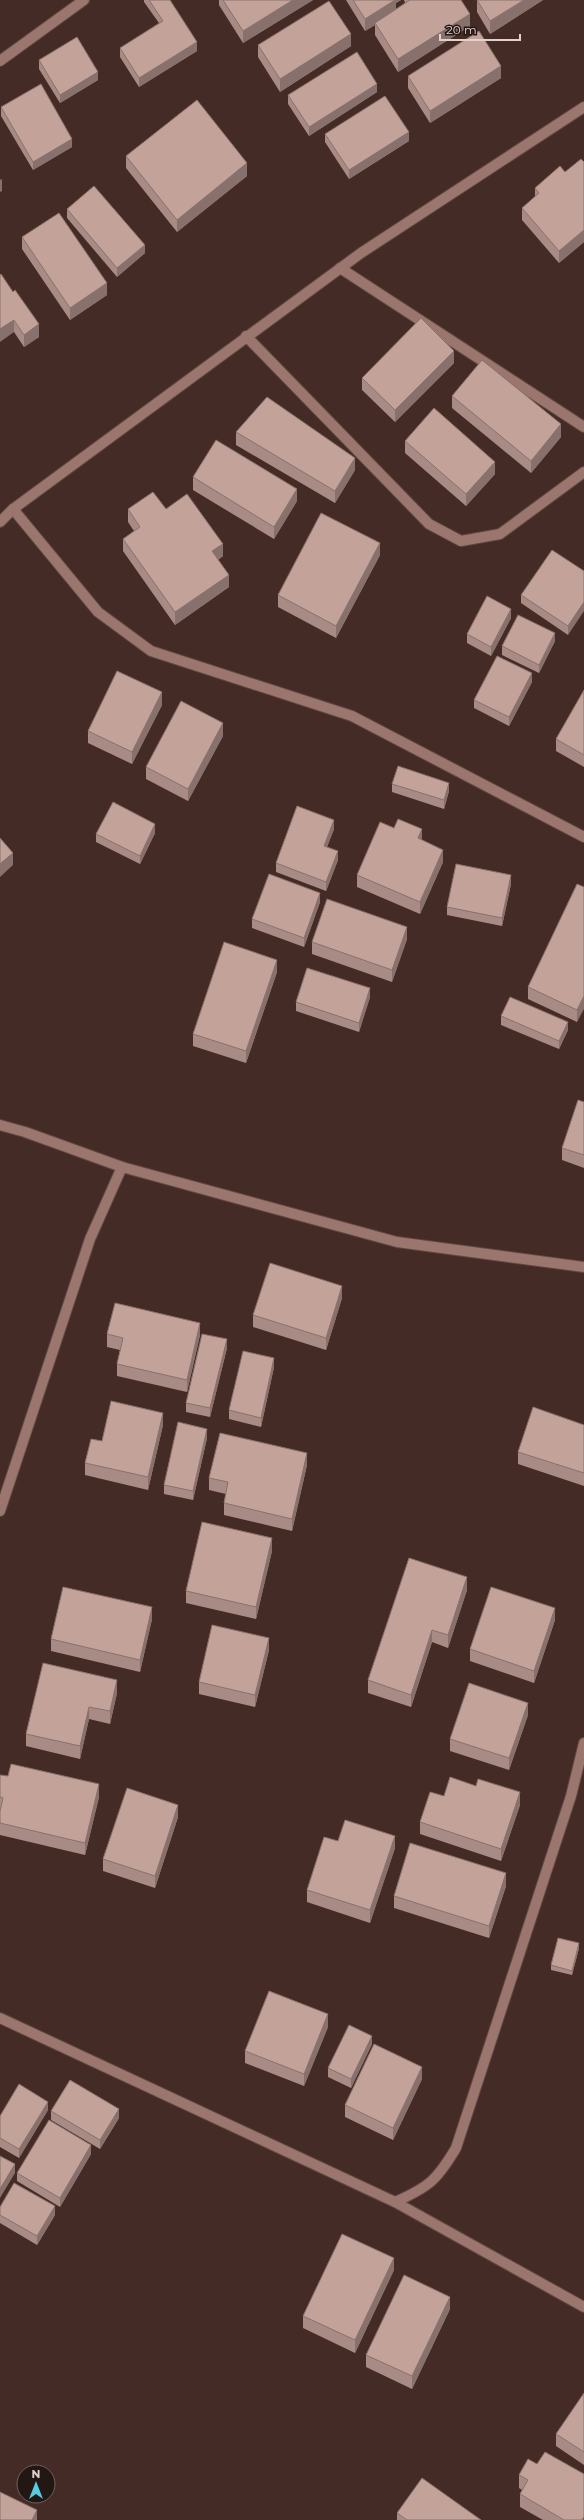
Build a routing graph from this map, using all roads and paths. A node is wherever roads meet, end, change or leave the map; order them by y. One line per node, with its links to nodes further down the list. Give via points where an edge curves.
1 (84, 0): 2 (street)
2 (0, 61)
3 (584, 107): 4 (street)
4 (340, 268): 5 (street); 6 (street)
5 (246, 336): 7 (street, via 429,524 461,541 500,534); 8 (street)
6 (584, 427)
7 (584, 472)
8 (13, 509): 9 (street); 10 (street, via 98,612 151,651 352,716)
9 (0, 522)
10 (584, 837)
11 (0, 1125): 12 (street)
12 (122, 1168): 13 (street, via 397,1242); 14 (street, via 90,1239)
13 (584, 1267)
14 (0, 1511)
15 (584, 1742): 17 (street, via 571,1796 456,2148 441,2174 422,2190)
16 (0, 2018): 17 (street)
17 (395, 2202): 18 (street)
18 (584, 2307)

